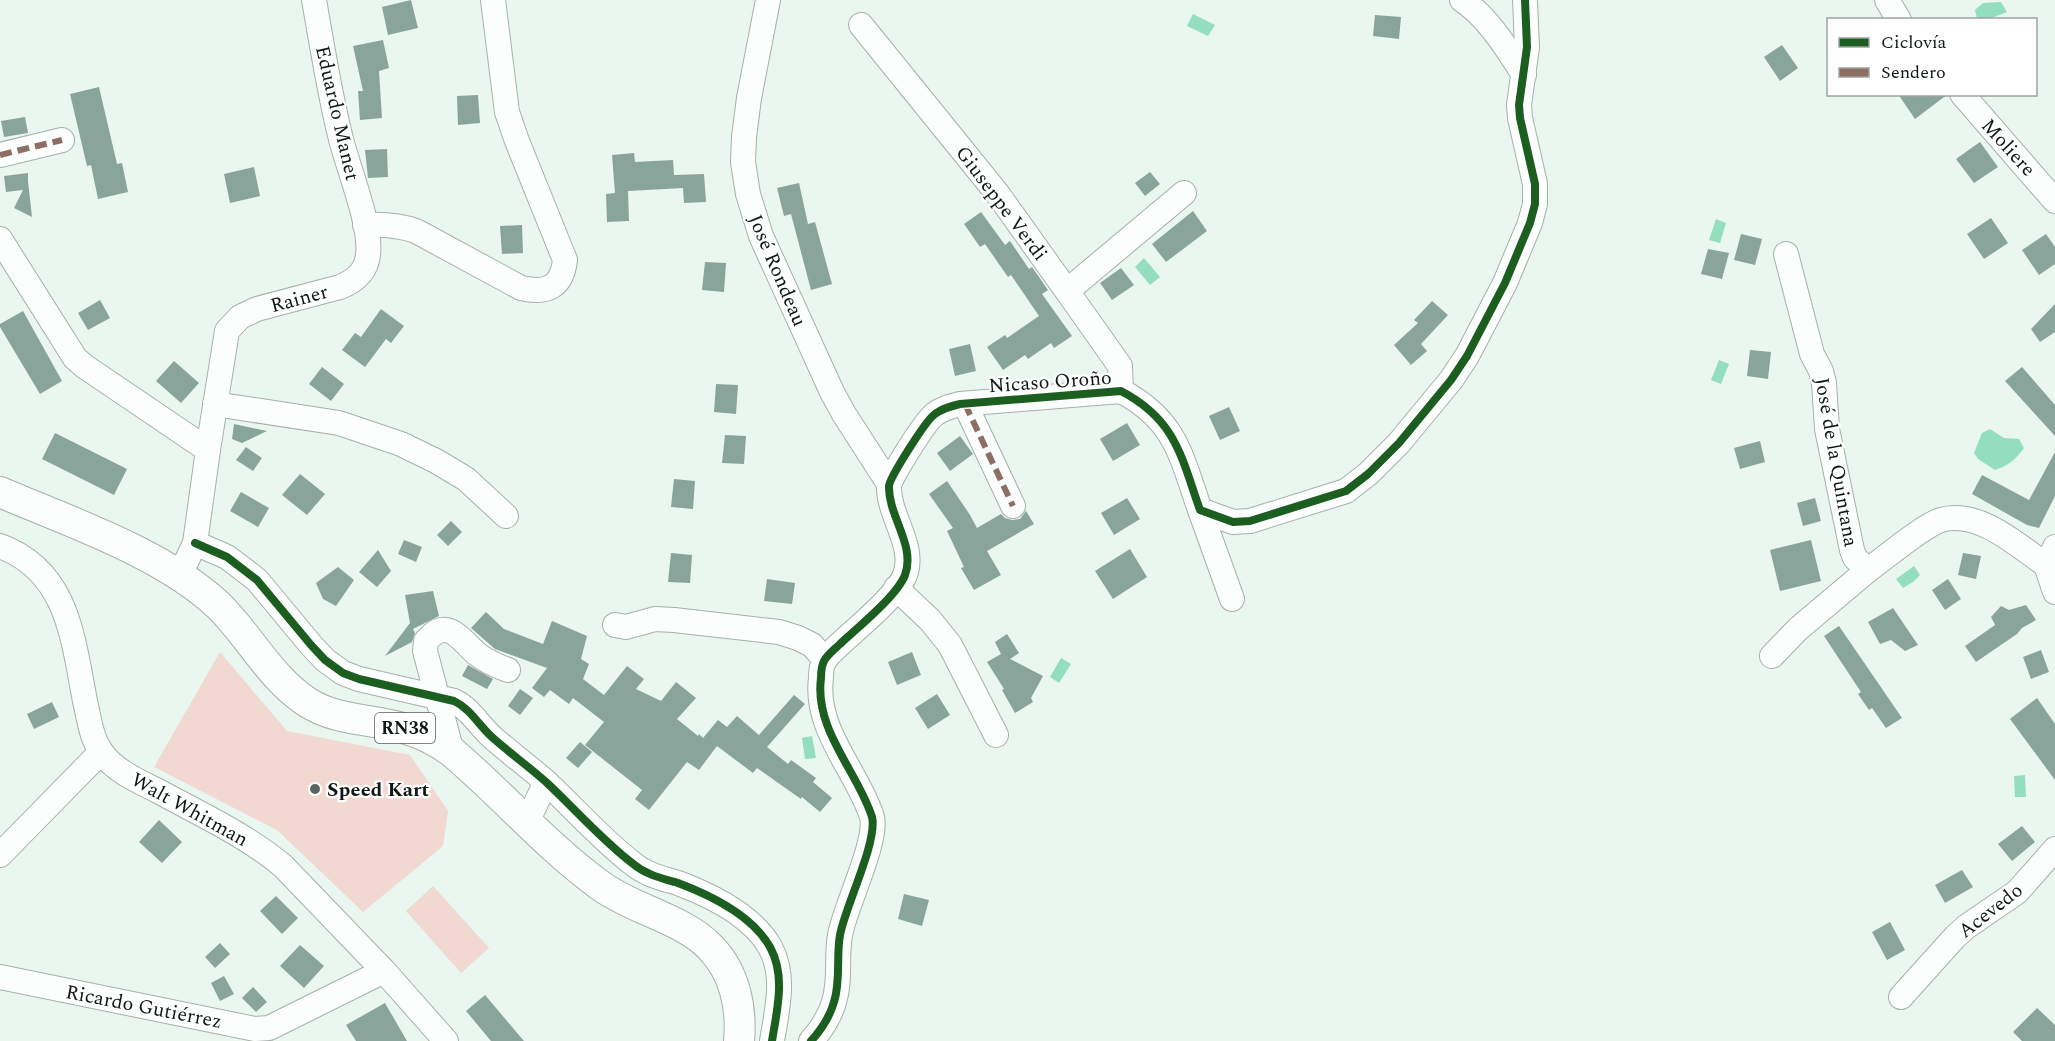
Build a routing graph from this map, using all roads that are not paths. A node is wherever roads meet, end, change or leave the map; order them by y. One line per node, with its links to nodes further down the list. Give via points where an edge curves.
1 (314, 0): 15 (street, Eduardo Manet, via 339,134)
2 (493, 0): 15 (street, via 507,112 565,260 564,272 558,282 533,291 404,226)
3 (768, 0): 23 (street, José Rondeau, via 744,137 753,213 843,414)
4 (1462, 0): 9 (street, via 1473,7)
5 (1524, 0): 9 (street)
6 (1887, 0): 7 (street)
7 (1898, 18)
8 (861, 25): 18 (street, Giuseppe Verdi, via 990,185)
9 (1524, 75): 26 (street, via 1520,118 1535,184 1535,204 1505,283 1451,380 1399,443 1346,491 1250,521 1233,522)
10 (1964, 96): 14 (street, Moliere)
11 (62, 140): 12 (street)
12 (0, 155)
13 (1184, 193): 18 (street)
14 (2055, 201)
15 (365, 225): 20 (street, Rainer, via 369,253 366,265 352,282 257,309 232,325 227,332)
16 (0, 239): 22 (street, via 75,358)
17 (1786, 254): 31 (street, José de la Quintana, via 1812,354 1824,383 1827,429 1850,543 1855,558)
18 (1067, 291): 19 (street, Giuseppe Verdi, via 1120,366)
19 (1121, 391): 21 (street, Nicaso Oroño); 26 (street, Nicaso Oroño, via 1164,423 1180,453)
20 (215, 404): 22 (street, Rainer); 27 (street, via 339,423 401,444 466,479)
21 (964, 404): 23 (street, Nicaso Oroño, via 933,415); 25 (street)
22 (208, 450): 28 (street, Rainer)
23 (889, 484): 33 (street, via 907,558 905,575)
24 (0, 492): 32 (main road, RN38, via 125,546)
25 (1013, 506)
26 (1200, 510): 35 (street, Nicaso Oroño)
27 (506, 516)
28 (195, 543): 32 (street, Rainer); 40 (street, via 227,557 257,580 311,645 343,673)
29 (0, 546): 42 (street, Walt Whitman, via 29,560 50,581 62,605 72,634 91,729)
30 (2050, 556): 31 (street, José de la Quintana, via 1968,519 1954,518 1933,524); 34 (street)
31 (1868, 570): 37 (street, via 1798,628)
32 (180, 575): 43 (main road, RN38, via 218,606 284,683 309,704 338,716 420,733)
33 (896, 588): 38 (street); 41 (street, via 950,645)
34 (2055, 592)
35 (1232, 599)
36 (615, 625): 38 (street, via 626,627 655,619 779,632 812,645)
37 (1772, 656)
38 (825, 660): 54 (street, via 820,680 829,728 868,808 873,828 840,935 834,1005)
39 (508, 670): 40 (street, via 494,665 450,631 443,630 426,641 425,651)
40 (438, 698): 43 (street); 44 (street, via 463,705 490,736)
41 (996, 735)
42 (101, 752): 47 (street); 48 (street, Walt Whitman, via 119,770 267,852)
43 (452, 752): 45 (main road, RN38)
44 (546, 782): 45 (street); 53 (street, via 633,864 650,875 716,898 753,926 769,946 779,980)
45 (527, 822): 52 (main road, RN38, via 608,891 675,923 711,947 736,992)
46 (2055, 849): 50 (street, Acevedo, via 2017,892 1955,937)
47 (0, 855)
48 (384, 971): 49 (street, Ricardo Gutiérrez, via 269,1028 255,1029); 51 (street, Walt Whitman)
49 (0, 977)
50 (1901, 997)
51 (446, 1041)
52 (739, 1041)
53 (772, 1041)
54 (811, 1041)

